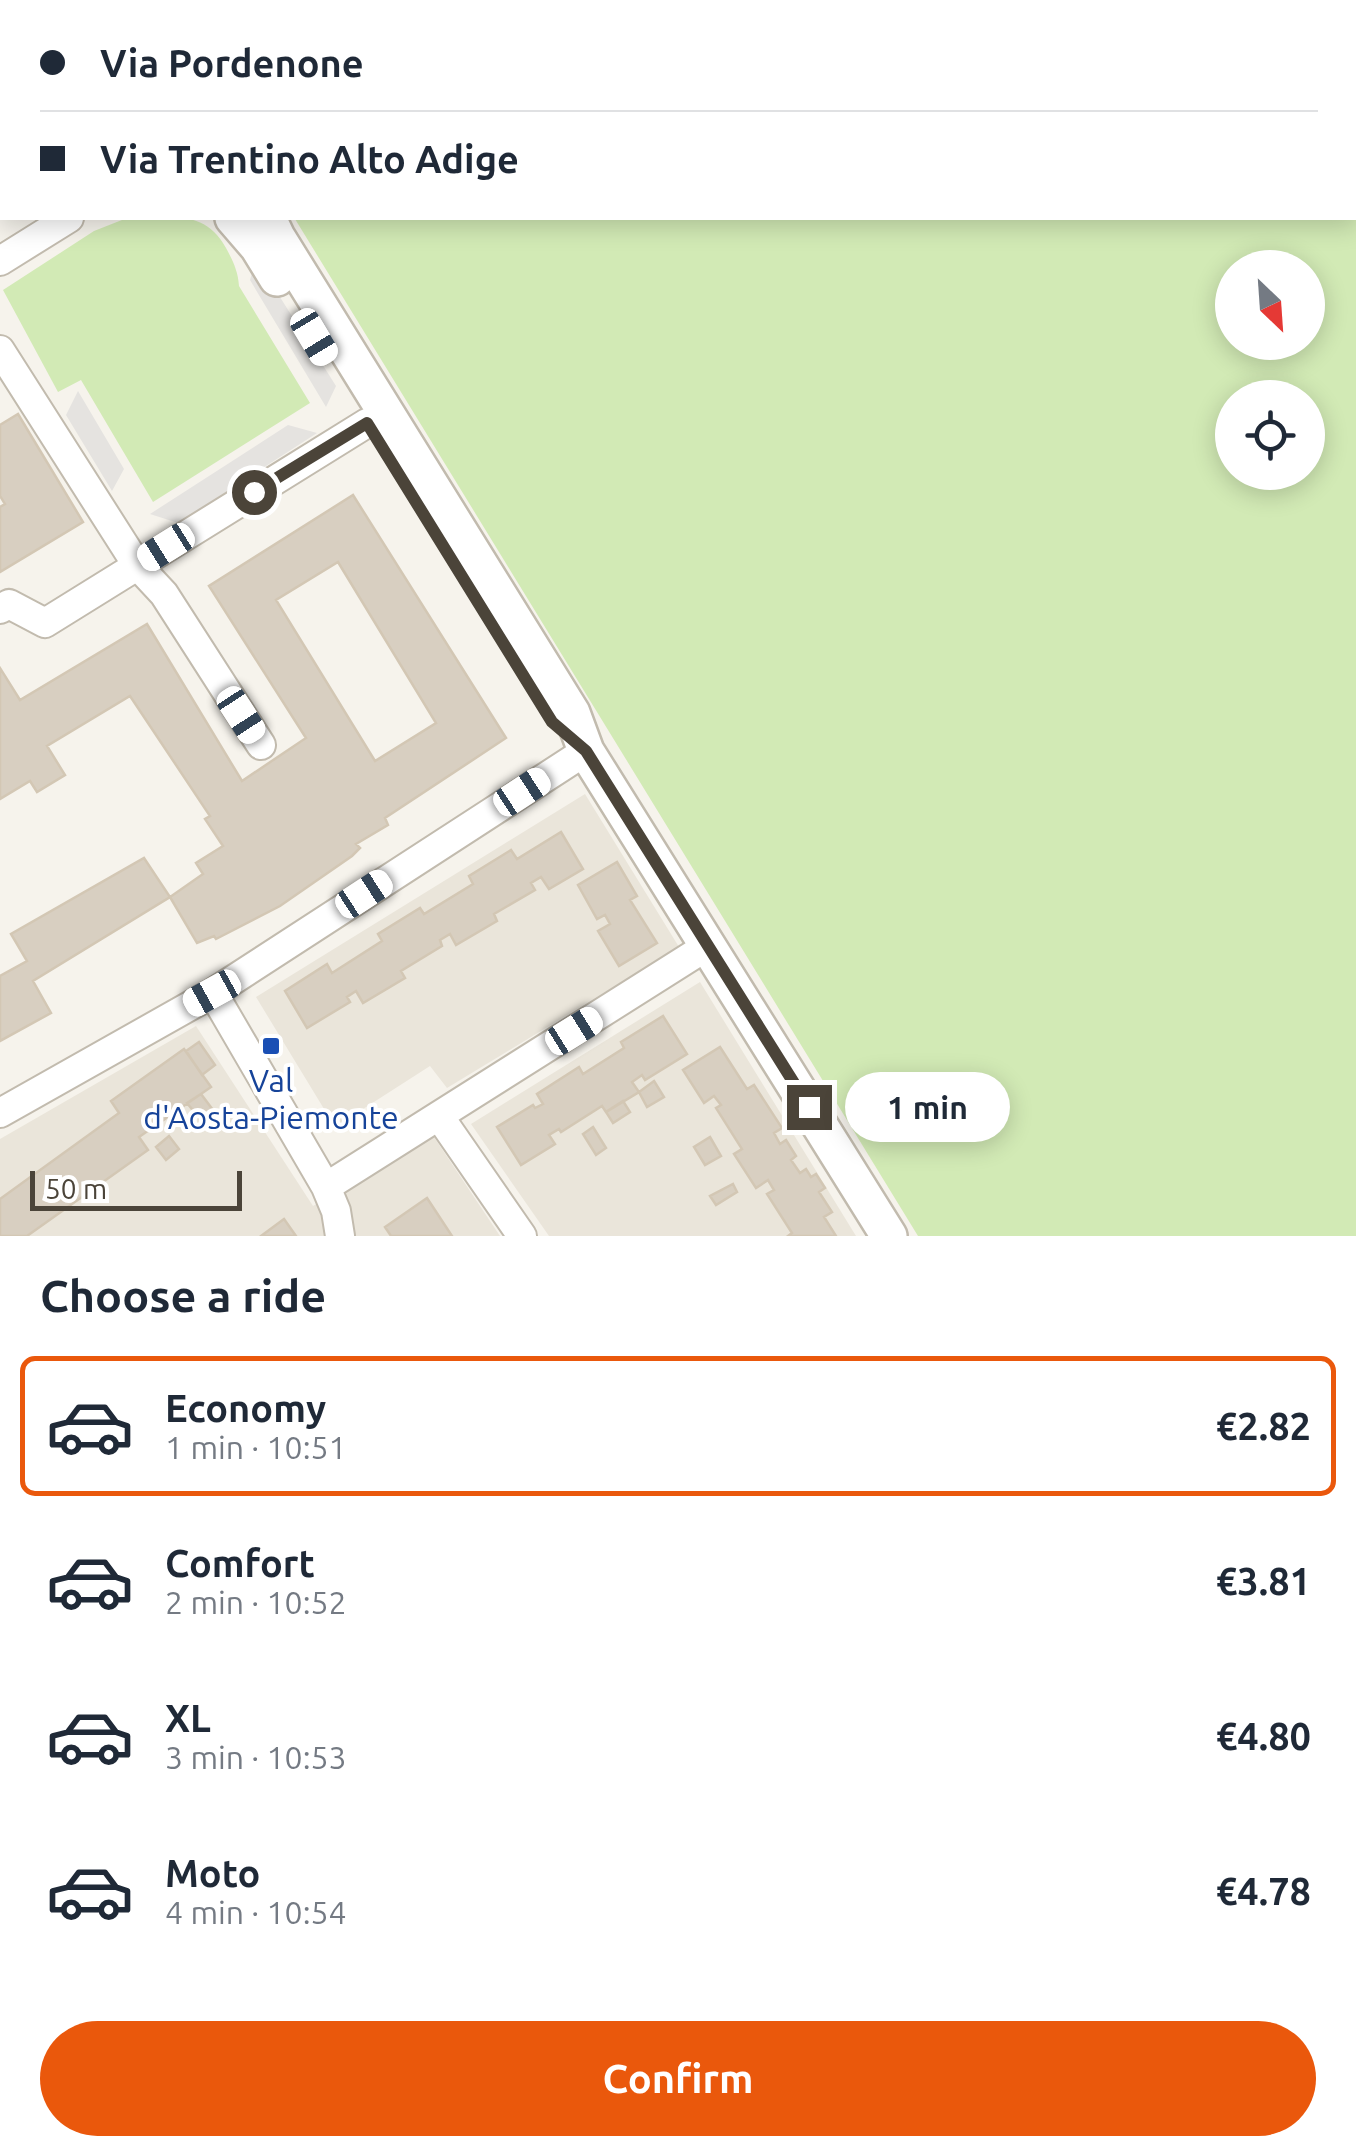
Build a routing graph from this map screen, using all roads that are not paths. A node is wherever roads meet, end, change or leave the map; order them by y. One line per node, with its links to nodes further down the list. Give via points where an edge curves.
1 (66, 220): 4 (street)
2 (234, 220): 6 (street, via 258,247)
3 (269, 220): 10 (street, via 572,712)
4 (0, 261)
5 (0, 350): 7 (street)
6 (367, 423): 7 (street); 10 (street, via 552,722)
7 (137, 565): 8 (street, via 45,623 9,604); 9 (street, via 164,594)
8 (0, 609)
9 (261, 746)
10 (586, 751): 11 (street); 12 (street)
11 (709, 946): 14 (street); 18 (street)
12 (212, 993): 13 (street); 15 (street)
13 (0, 1113)
14 (439, 1116): 15 (street); 17 (street)
15 (326, 1187): 16 (street)
16 (340, 1236)
17 (522, 1236)
18 (888, 1236)

